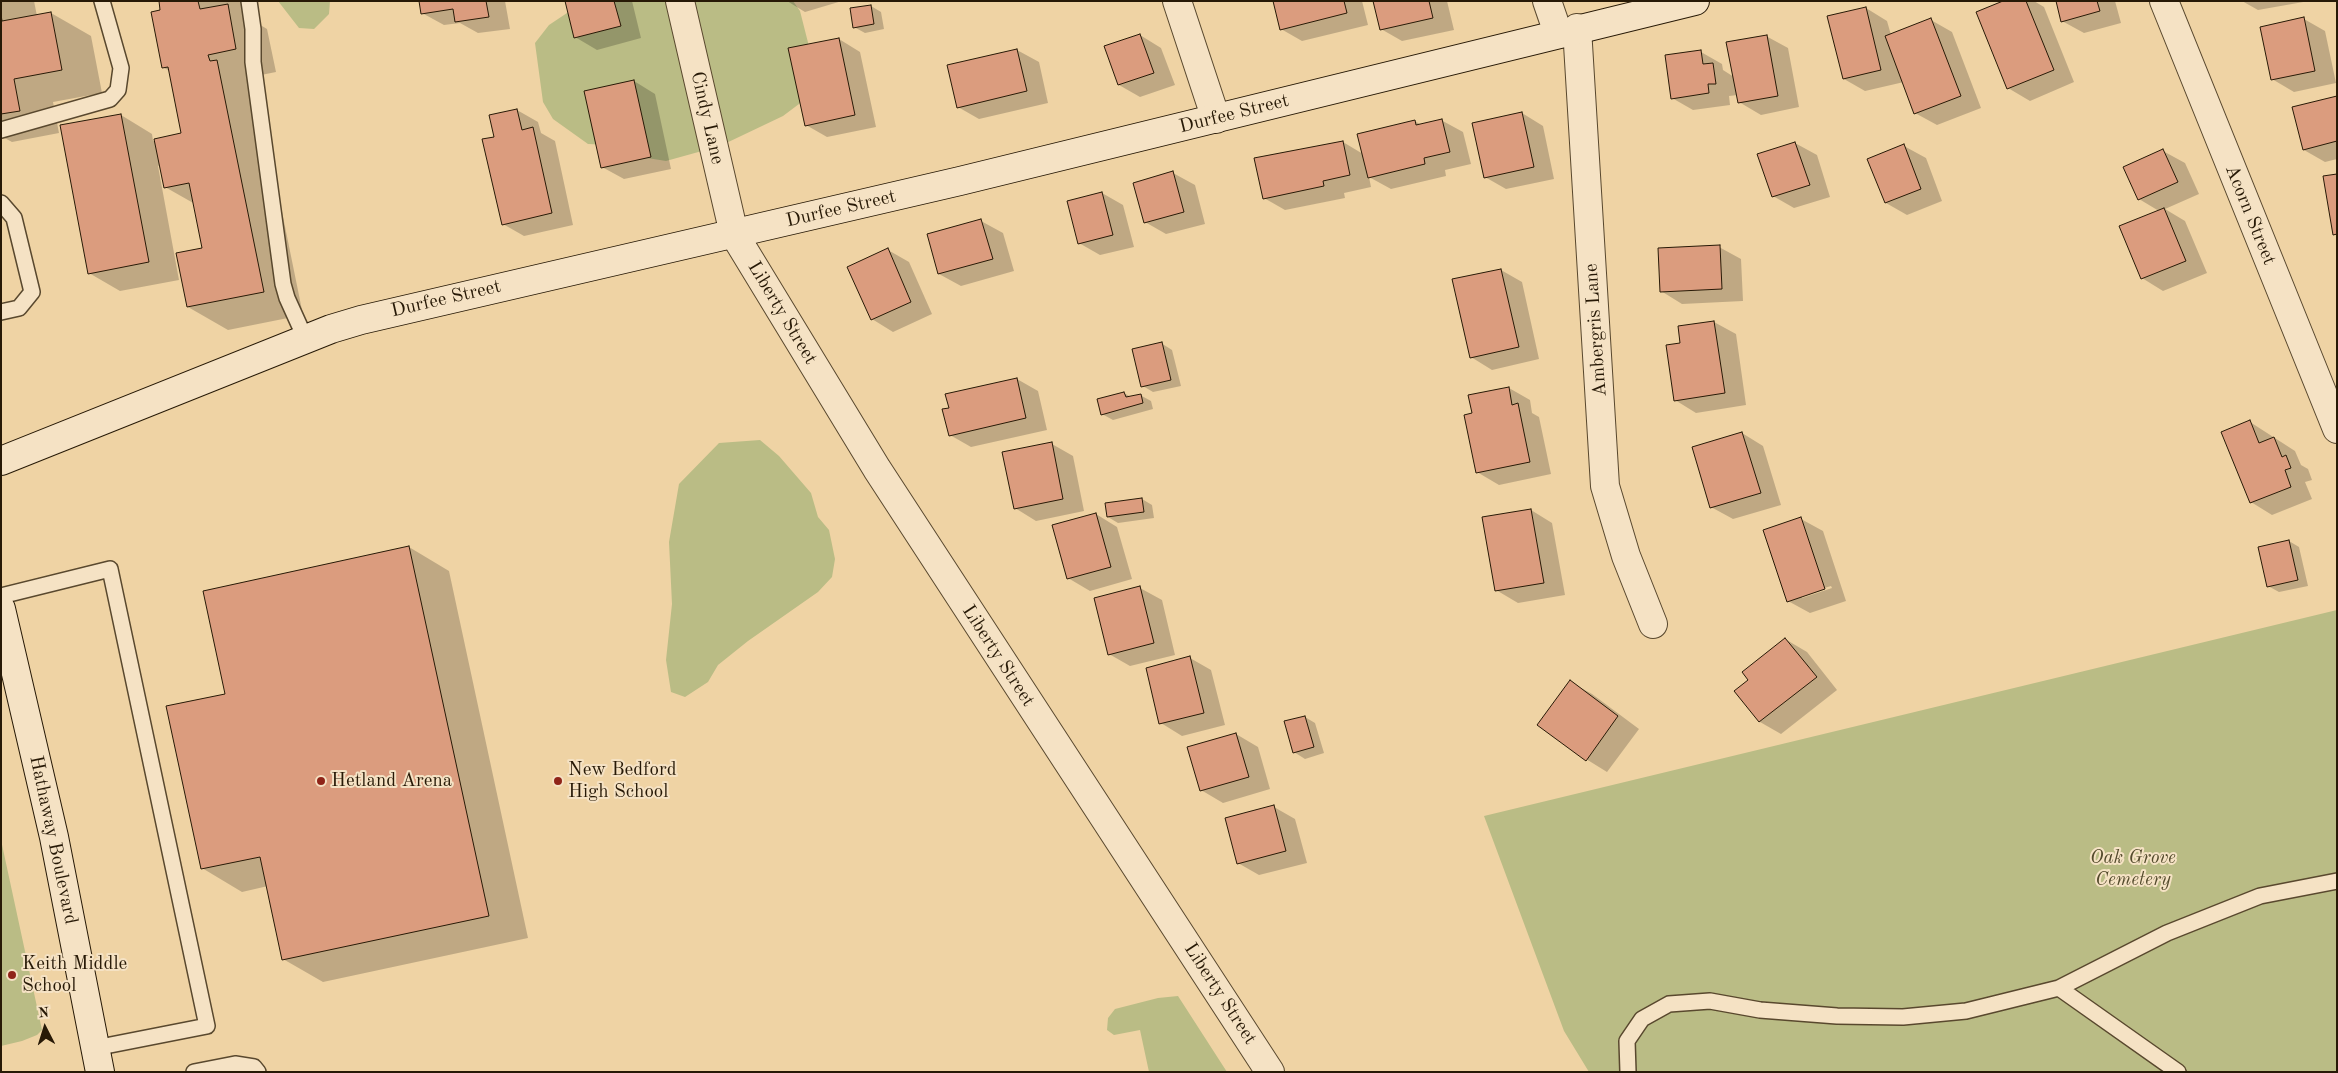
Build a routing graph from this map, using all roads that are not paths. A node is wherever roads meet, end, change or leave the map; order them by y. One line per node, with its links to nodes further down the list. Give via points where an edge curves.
1 (102, 1): 10 (lane, via 121,68 118,90 110,99)
2 (249, 1): 14 (lane, via 253,62 283,284)
3 (680, 1): 12 (street, Cindy Lane)
4 (1177, 1): 9 (street)
5 (1547, 1): 8 (street, Ambergris Lane)
6 (1695, 1): 8 (street, Durfee Street)
7 (2164, 1): 15 (street, Acorn Street)
8 (1568, 31): 9 (street, Durfee Street); 19 (street, Ambergris Lane, via 1605,486 1626,556)
9 (1216, 119): 12 (street, Durfee Street)
10 (1, 130)
11 (1, 203): 13 (lane, via 14,218 32,292 19,308)
12 (734, 234): 14 (street, Durfee Street, via 393,311 331,329); 25 (street, Liberty Street, via 877,469)
13 (1, 312)
14 (306, 340): 16 (street, Durfee Street)
15 (2337, 430)
16 (1, 461)
17 (1, 596): 22 (lane, via 110,569 205,1016 207,1026)
18 (1, 609): 22 (street, Hathaway Boulevard, via 54,837)
19 (1653, 624)
20 (2337, 881): 21 (lane, via 2251,900 2167,933)
21 (2059, 988): 26 (lane, via 1966,1011 1904,1017 1760,1010 1710,1001 1669,1004 1642,1019 1627,1041); 27 (lane)
22 (98, 1060)
23 (194, 1072): 24 (lane, via 235,1064 254,1067)
24 (258, 1072)
25 (1270, 1072)
26 (1628, 1072)
27 (2178, 1072)

